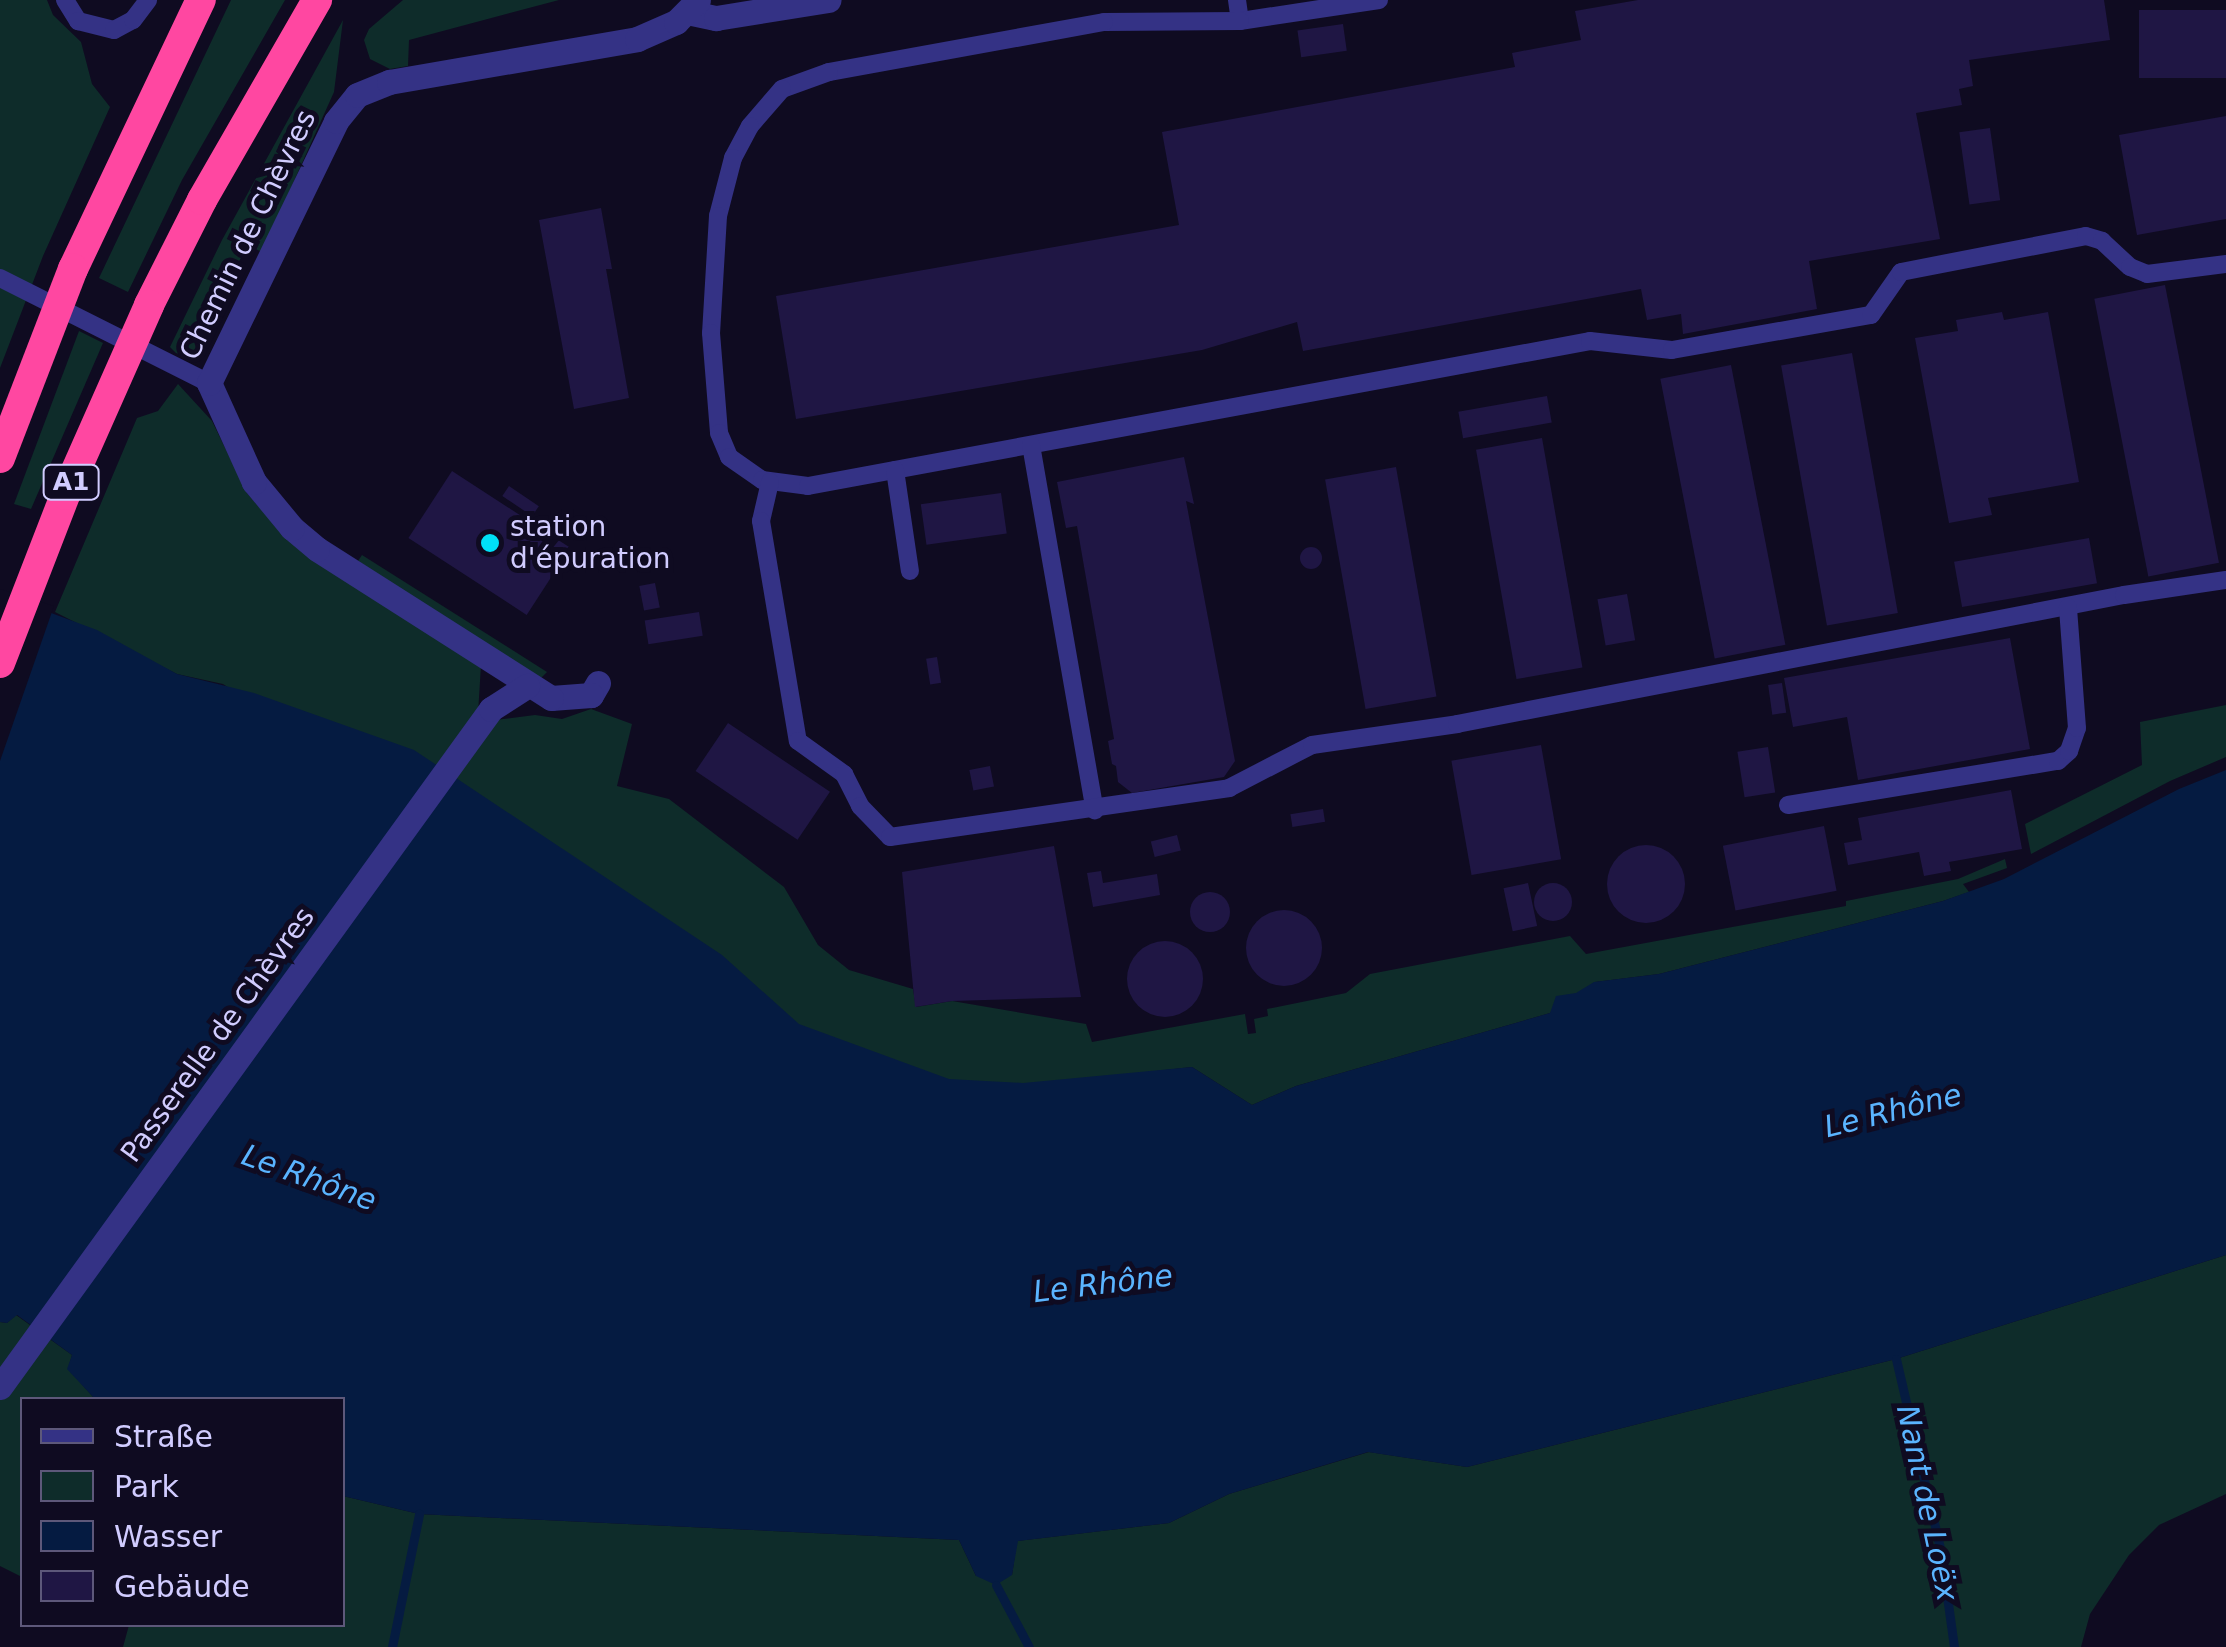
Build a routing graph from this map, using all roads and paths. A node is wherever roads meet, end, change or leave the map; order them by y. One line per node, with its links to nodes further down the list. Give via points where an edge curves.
1 (65, 0): 2 (lane, via 78,21 114,30 133,20)
2 (148, 0)
3 (201, 0): 14 (highway, A1, bridge, via 74,269)
4 (317, 0): 20 (highway, A1, bridge, via 149,305)
5 (828, 0): 8 (street, Chemin de Chèvres, via 716,18)
6 (1237, 0): 9 (lane)
7 (1379, 0): 9 (lane)
8 (693, 6): 12 (street, Chemin de Chèvres, via 637,39 390,82 357,95 336,121)
9 (1240, 21): 16 (lane, via 1104,22 829,72 799,80 768,101 722,190 712,332 722,442 738,467)
10 (2226, 264): 13 (lane, via 2147,274 2086,236 1900,272 1871,315 1672,350 1590,340)
11 (0, 278): 12 (lane)
12 (208, 383): 22 (street, Chemin de Chèvres, via 249,474 292,528)
13 (1031, 444): 15 (lane); 24 (lane)
14 (0, 458)
15 (895, 470): 16 (lane, via 808,486); 17 (lane)
16 (770, 482): 24 (lane, via 760,520 798,741 844,774 860,806 890,837)
17 (910, 571)
18 (2226, 580): 19 (lane)
19 (2068, 606): 23 (lane, via 2078,728 2058,761); 24 (lane, via 1457,724 1312,745 1229,788)
20 (0, 663)
21 (598, 683): 22 (street, Chemin de Chèvres, via 591,695 551,698)
22 (527, 686): 25 (street, Passerelle de Chèvres, via 488,714)
23 (1788, 805)
24 (1096, 810)
25 (0, 1387)

